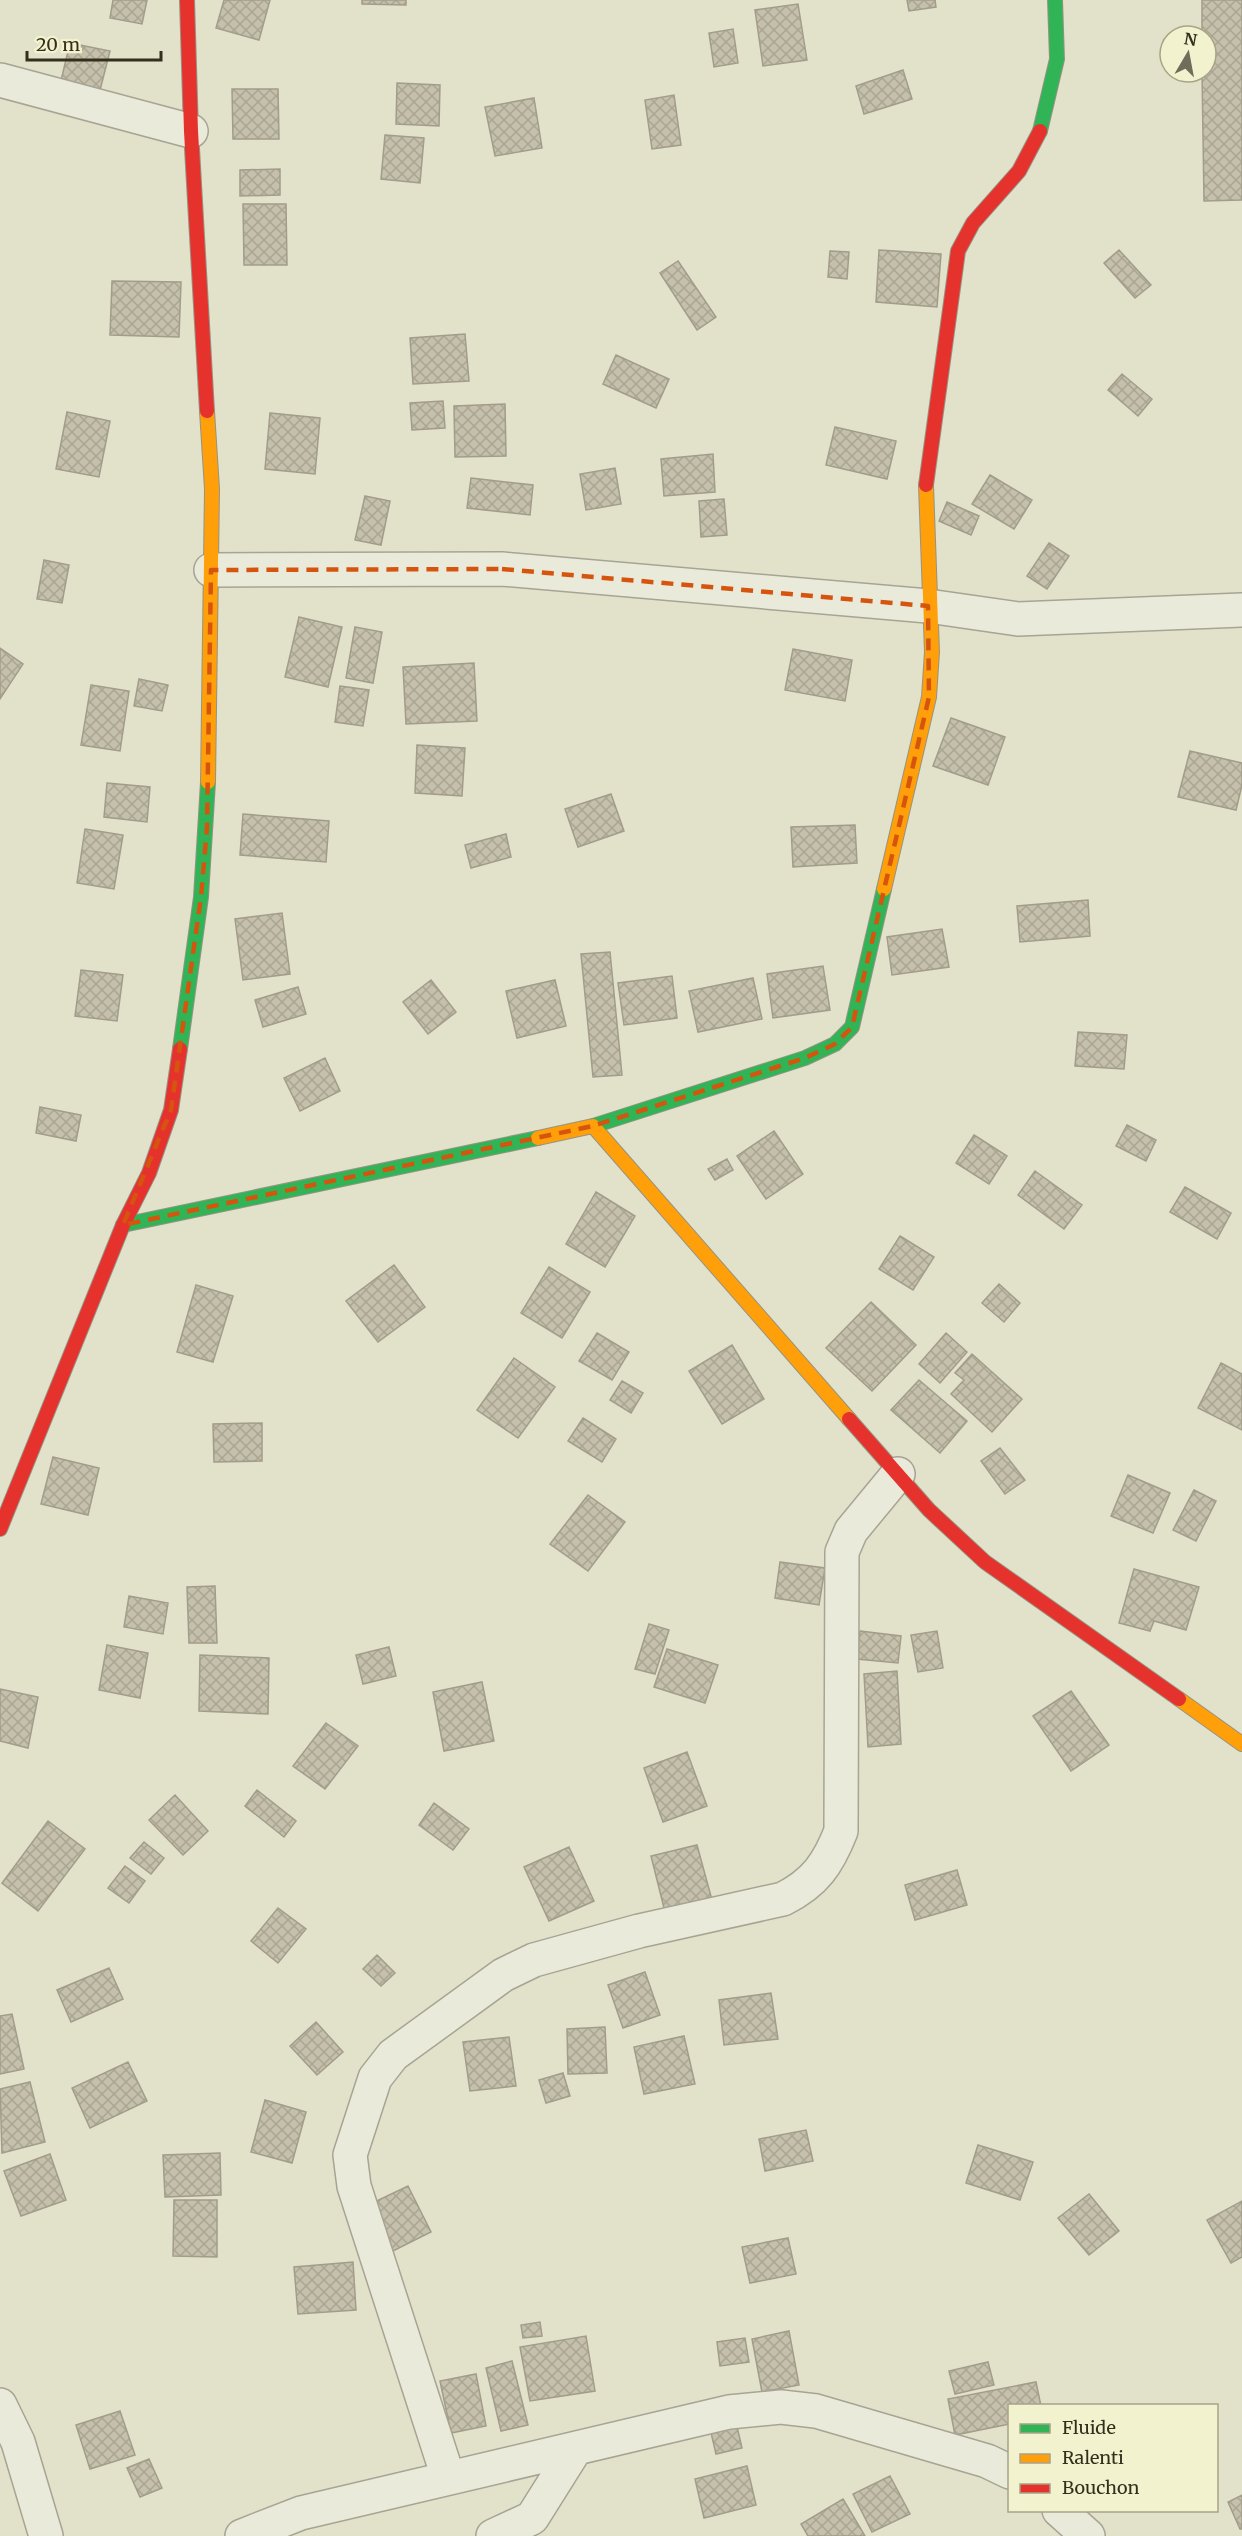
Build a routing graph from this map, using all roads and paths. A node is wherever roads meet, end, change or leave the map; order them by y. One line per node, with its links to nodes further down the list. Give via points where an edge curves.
1 (187, 0): 4 (street)
2 (1055, 0): 6 (street, via 1057,59 1042,128 1019,171 973,223 958,251 925,491)
3 (0, 80): 4 (street)
4 (191, 131): 5 (street, via 212,489)
5 (211, 570): 6 (street, via 502,569); 9 (street, via 207,828 201,897 171,1110 149,1173)
6 (928, 606): 7 (street, via 1018,619); 8 (street, via 932,652 929,697 852,1027 835,1044 805,1058)
7 (1242, 610)
8 (593, 1126): 9 (street); 10 (street)
9 (123, 1225): 11 (street)
10 (898, 1474): 12 (street, via 929,1510 985,1562); 16 (street, via 850,1531 842,1551 841,1831 824,1868 783,1899 639,1931 534,1960 503,1974 393,2055 375,2078 350,2155 354,2186)
11 (0, 1529)
12 (1242, 1744)
13 (0, 2405): 18 (street, via 18,2442)
14 (576, 2448): 15 (street, via 729,2412 781,2407 816,2411); 16 (street); 20 (street, via 532,2518)
15 (1008, 2471)
16 (448, 2477): 19 (street, via 301,2513)
17 (1060, 2512): 21 (street)
18 (46, 2536)
19 (242, 2536)
20 (493, 2536)
21 (1088, 2536)

